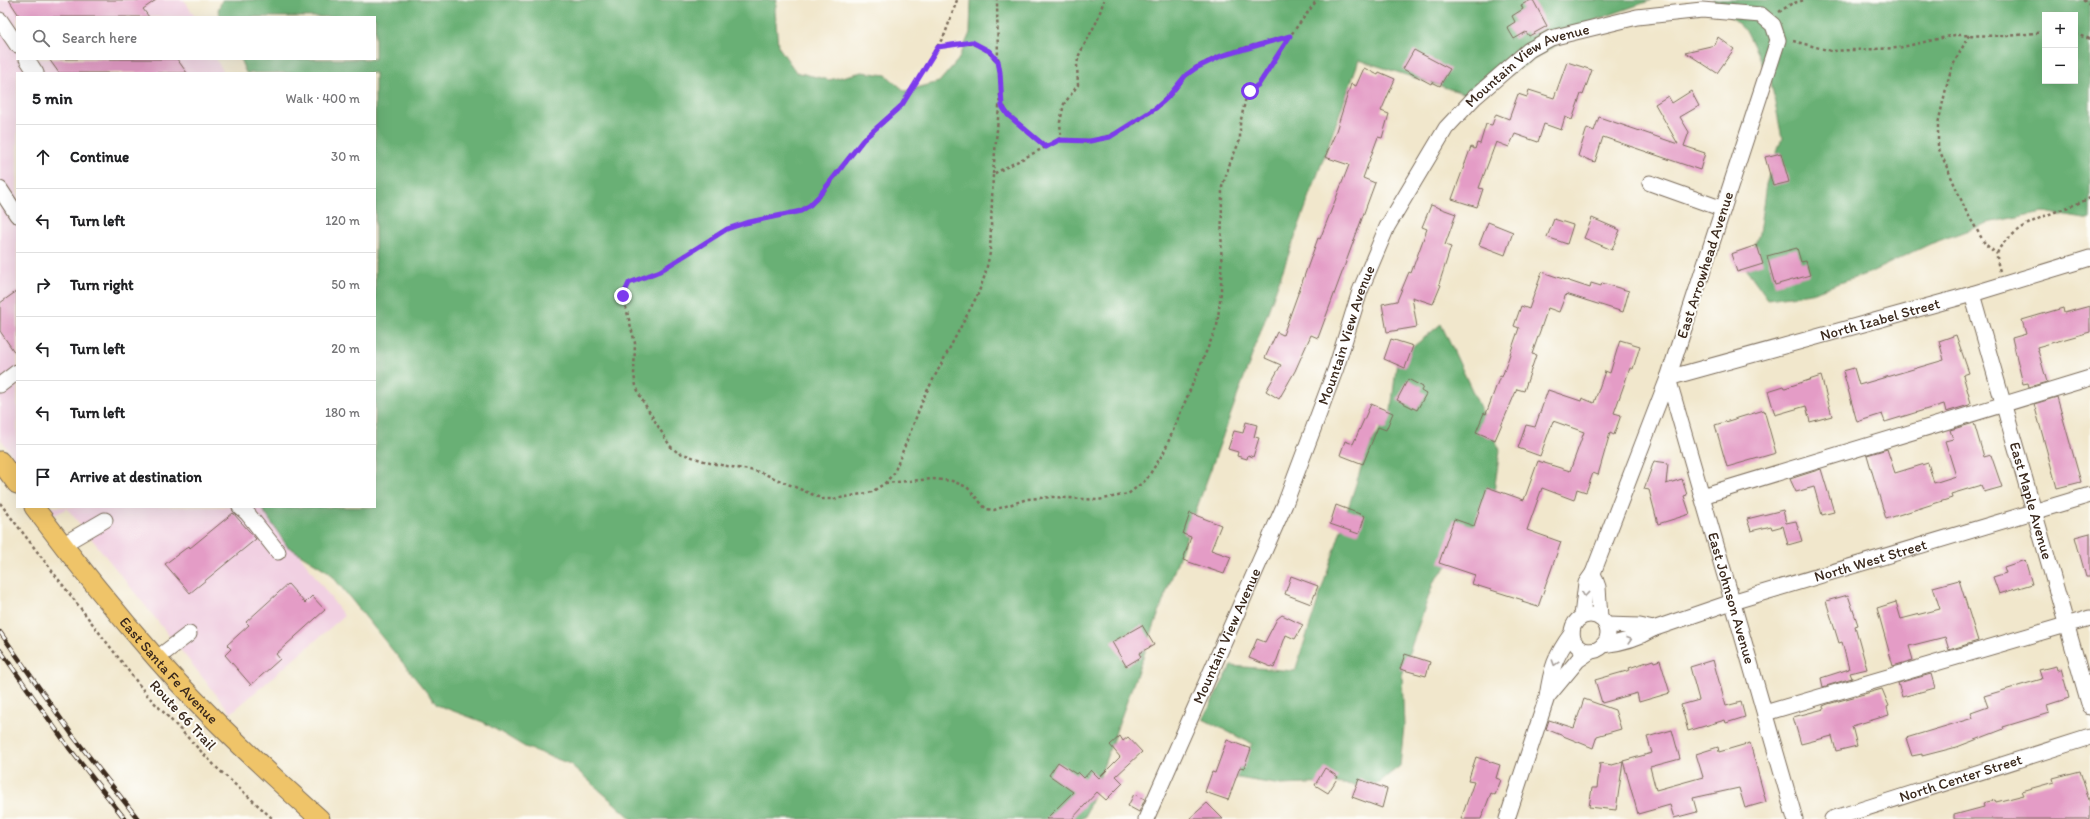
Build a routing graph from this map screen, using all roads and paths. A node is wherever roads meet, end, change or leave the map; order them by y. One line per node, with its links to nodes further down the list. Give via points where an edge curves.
1 (957, 0): 17 (path)
2 (997, 0): 19 (path)
3 (1104, 0): 22 (path, via 1097,21 1079,56 1078,84 1064,104)
4 (1317, 0): 13 (path)
5 (1804, 0): 9 (path, via 1791,4)
6 (2083, 0): 7 (path)
7 (2090, 5)
8 (0, 20): 16 (street)
9 (1766, 20): 15 (street, via 1773,25); 68 (street, Mountain View Avenue, via 1761,15 1702,10 1637,17 1551,38 1524,54 1475,97 1446,128 1387,227 1360,291 1336,368 1285,504)
10 (2042, 32): 11 (path, via 2008,36)
11 (1969, 35): 15 (path, via 1955,35 1898,48 1831,51 1786,39); 30 (path, via 1948,81 1938,124 1938,147 1966,211 1985,244)
12 (2078, 35): 14 (path)
13 (1290, 36): 22 (path, via 1221,56 1196,68 1186,75 1156,108 1110,137 1090,141); 41 (path, via 1259,84 1246,97 1240,124 1240,140 1222,187 1221,292 1217,326 1164,452 1146,480 1128,494 1098,500 1053,497 1027,499 994,510 986,509 967,487 952,481 933,479)
14 (2090, 39)
15 (1778, 40): 28 (street, East Arrowhead Avenue)
16 (16, 44)
17 (938, 47): 19 (path, via 972,42 989,51); 41 (path, via 902,105 863,140 810,205 801,211 727,229 660,271 629,283 623,296 635,343 636,386 670,446 677,452 710,463 760,472 823,499 872,492)
18 (28, 60): 20 (street)
19 (998, 61): 21 (path)
20 (35, 72)
21 (1000, 97): 23 (path, via 1008,115); 24 (path)
22 (1059, 140): 23 (path)
23 (1046, 147): 24 (path)
24 (993, 174): 41 (path, via 990,253 985,275 978,294 925,395 897,468)
25 (1650, 183): 28 (street)
26 (0, 190): 29 (street)
27 (2090, 198): 30 (path, via 2029,222 2004,242)
28 (1723, 209): 35 (street, East Arrowhead Avenue)
29 (16, 214)
30 (1997, 254): 32 (path)
31 (2090, 258): 32 (street, North Izabel Street)
32 (2003, 285): 33 (street, North Izabel Street)
33 (1972, 294): 35 (street, North Izabel Street); 38 (street, East Maple Avenue)
34 (16, 373): 37 (street)
35 (1668, 378): 43 (street, East Johnson Avenue); 51 (street, East Arrowhead Avenue)
36 (2090, 378): 38 (street)
37 (0, 385)
38 (2004, 404): 43 (street); 47 (street, East Maple Avenue)
39 (0, 461): 40 (main road)
40 (16, 483)
41 (885, 483)
42 (2090, 495): 47 (street, North West Street)
43 (1702, 496): 52 (street, East Johnson Avenue)
44 (0, 503): 66 (path, Route 66 Trail, via 147,695 218,769)
45 (35, 508): 49 (main road, East Santa Fe Avenue)
46 (241, 508): 50 (street)
47 (2035, 511): 52 (street, North West Street); 56 (street, East Maple Avenue)
48 (105, 520): 49 (street)
49 (62, 545): 61 (main road, East Santa Fe Avenue)
50 (278, 552)
51 (1593, 573): 53 (street, East Arrowhead Avenue, one-way to 53, via 1586,583); 55 (street, via 1598,587)
52 (1732, 602): 57 (street, North West Street); 64 (street, East Johnson Avenue)
53 (1582, 616): 55 (street, via 1588,615); 58 (street, via 1577,620)
54 (2090, 618): 56 (street)
55 (1603, 622): 57 (street, North West Street); 60 (street, via 1608,632)
56 (2066, 625): 63 (street, East Maple Avenue); 64 (street)
57 (1653, 629): 60 (street, North West Street, one-way to 57, via 1625,642)
58 (1572, 633): 60 (street, via 1573,640 1578,646); 62 (street, one-way to 62, via 1559,651)
59 (189, 634): 61 (street)
60 (1597, 648): 62 (street, via 1578,660)
61 (156, 659): 67 (main road, East Santa Fe Avenue, via 262,766)
62 (1547, 697): 69 (street)
63 (2090, 707)
64 (1765, 713): 70 (street, East Johnson Avenue)
65 (2090, 737): 71 (street, North Center Street)
66 (273, 819)
67 (320, 819)
68 (1146, 819)
69 (1507, 819)
70 (1795, 819)
71 (1832, 819)

